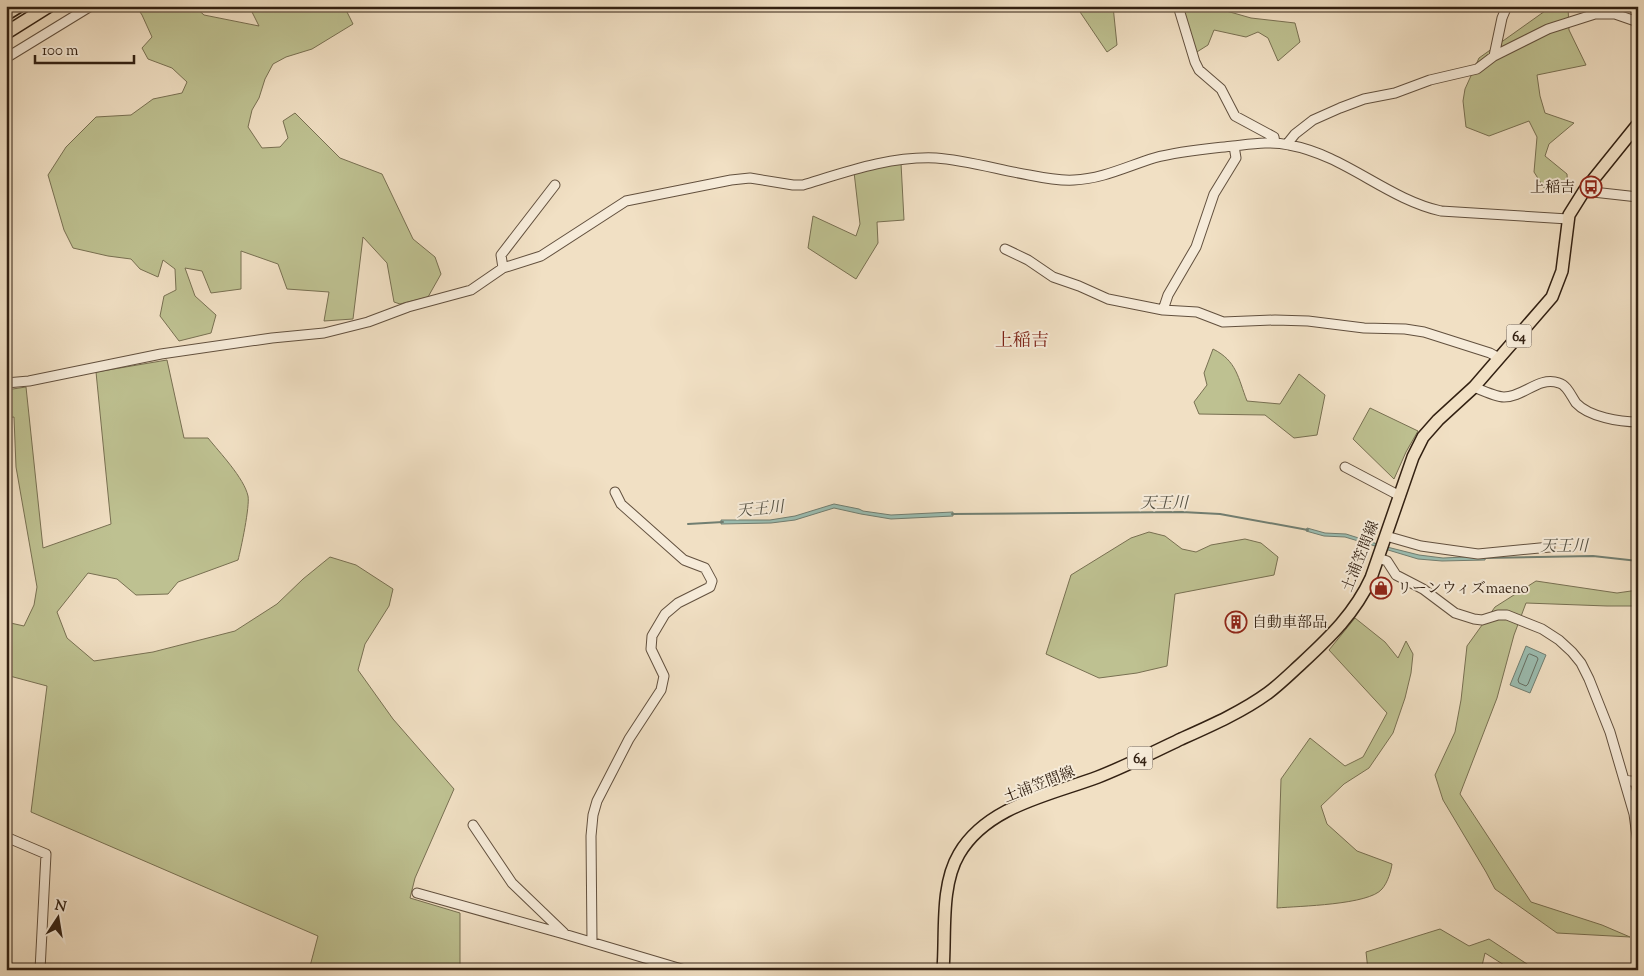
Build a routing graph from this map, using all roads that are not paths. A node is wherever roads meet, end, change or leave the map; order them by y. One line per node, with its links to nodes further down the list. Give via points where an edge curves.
1 (20, 6): 6 (highway)
2 (49, 6): 8 (highway)
3 (91, 6): 10 (street)
4 (1178, 6): 12 (street, via 1199,70 1221,89 1235,116 1274,137)
5 (1507, 6): 9 (street)
6 (6, 14)
7 (1638, 22): 9 (street, via 1615,14 1595,14 1548,29)
8 (6, 33)
9 (1494, 56): 13 (street, via 1477,69 1340,108 1313,120)
10 (6, 58)
11 (1638, 124): 16 (main road, 土浦笠間線 / 64)
12 (1275, 143): 13 (street); 14 (street)
13 (1287, 144): 18 (street, via 1328,157 1405,199 1430,208)
14 (1234, 146): 20 (street, via 1181,151 1099,176 1073,180 937,158 871,165 803,185 750,178 731,180 626,201 541,256); 21 (street, via 1236,158 1214,194 1196,247 1168,295)
15 (555, 185): 20 (street, via 501,255)
16 (1584, 191): 17 (street); 18 (main road, 土浦笠間線 / 64)
17 (1638, 196)
18 (1568, 219): 22 (main road, 土浦笠間線 / 64, via 1562,271 1552,297)
19 (1005, 249): 21 (street, via 1053,276 1108,299)
20 (503, 268): 23 (street, via 480,285 462,293 324,333 160,354)
21 (1163, 310): 22 (street, via 1197,312 1223,322 1308,321 1405,329 1424,332)
22 (1499, 358): 24 (main road, 土浦笠間線 / 64)
23 (6, 383)
24 (1474, 387): 25 (street, via 1503,397 1541,382 1560,383 1577,404 1596,415); 28 (main road, 土浦笠間線 / 64, via 1423,437)
25 (1638, 422)
26 (1345, 467): 28 (street)
27 (615, 492): 39 (street, via 621,504 684,560 706,568 712,581 710,587 678,603 665,614 652,636 651,649 664,676 661,690 629,738 597,801 591,836)
28 (1400, 496): 29 (main road, 土浦笠間線 / 64)
29 (1382, 547): 30 (street, via 1421,546 1478,554); 31 (street, via 1396,575 1423,589 1455,613 1482,620 1507,615 1560,640 1581,663 1589,679); 42 (main road, 土浦笠間線 / 64, via 1363,595 1348,618 1268,693 1214,724 1126,765 1018,806 978,831 965,844 951,874 946,902)
30 (1550, 547)
31 (1624, 780): 32 (street); 33 (street)
32 (1638, 782)
33 (1636, 819): 36 (street)
34 (473, 825): 38 (street, via 512,882)
35 (6, 837): 40 (street, via 46,854)
36 (1638, 844)
37 (417, 893): 38 (street)
38 (564, 934): 39 (street)
39 (592, 942): 41 (street)
40 (40, 970)
41 (685, 970)
42 (943, 970)

